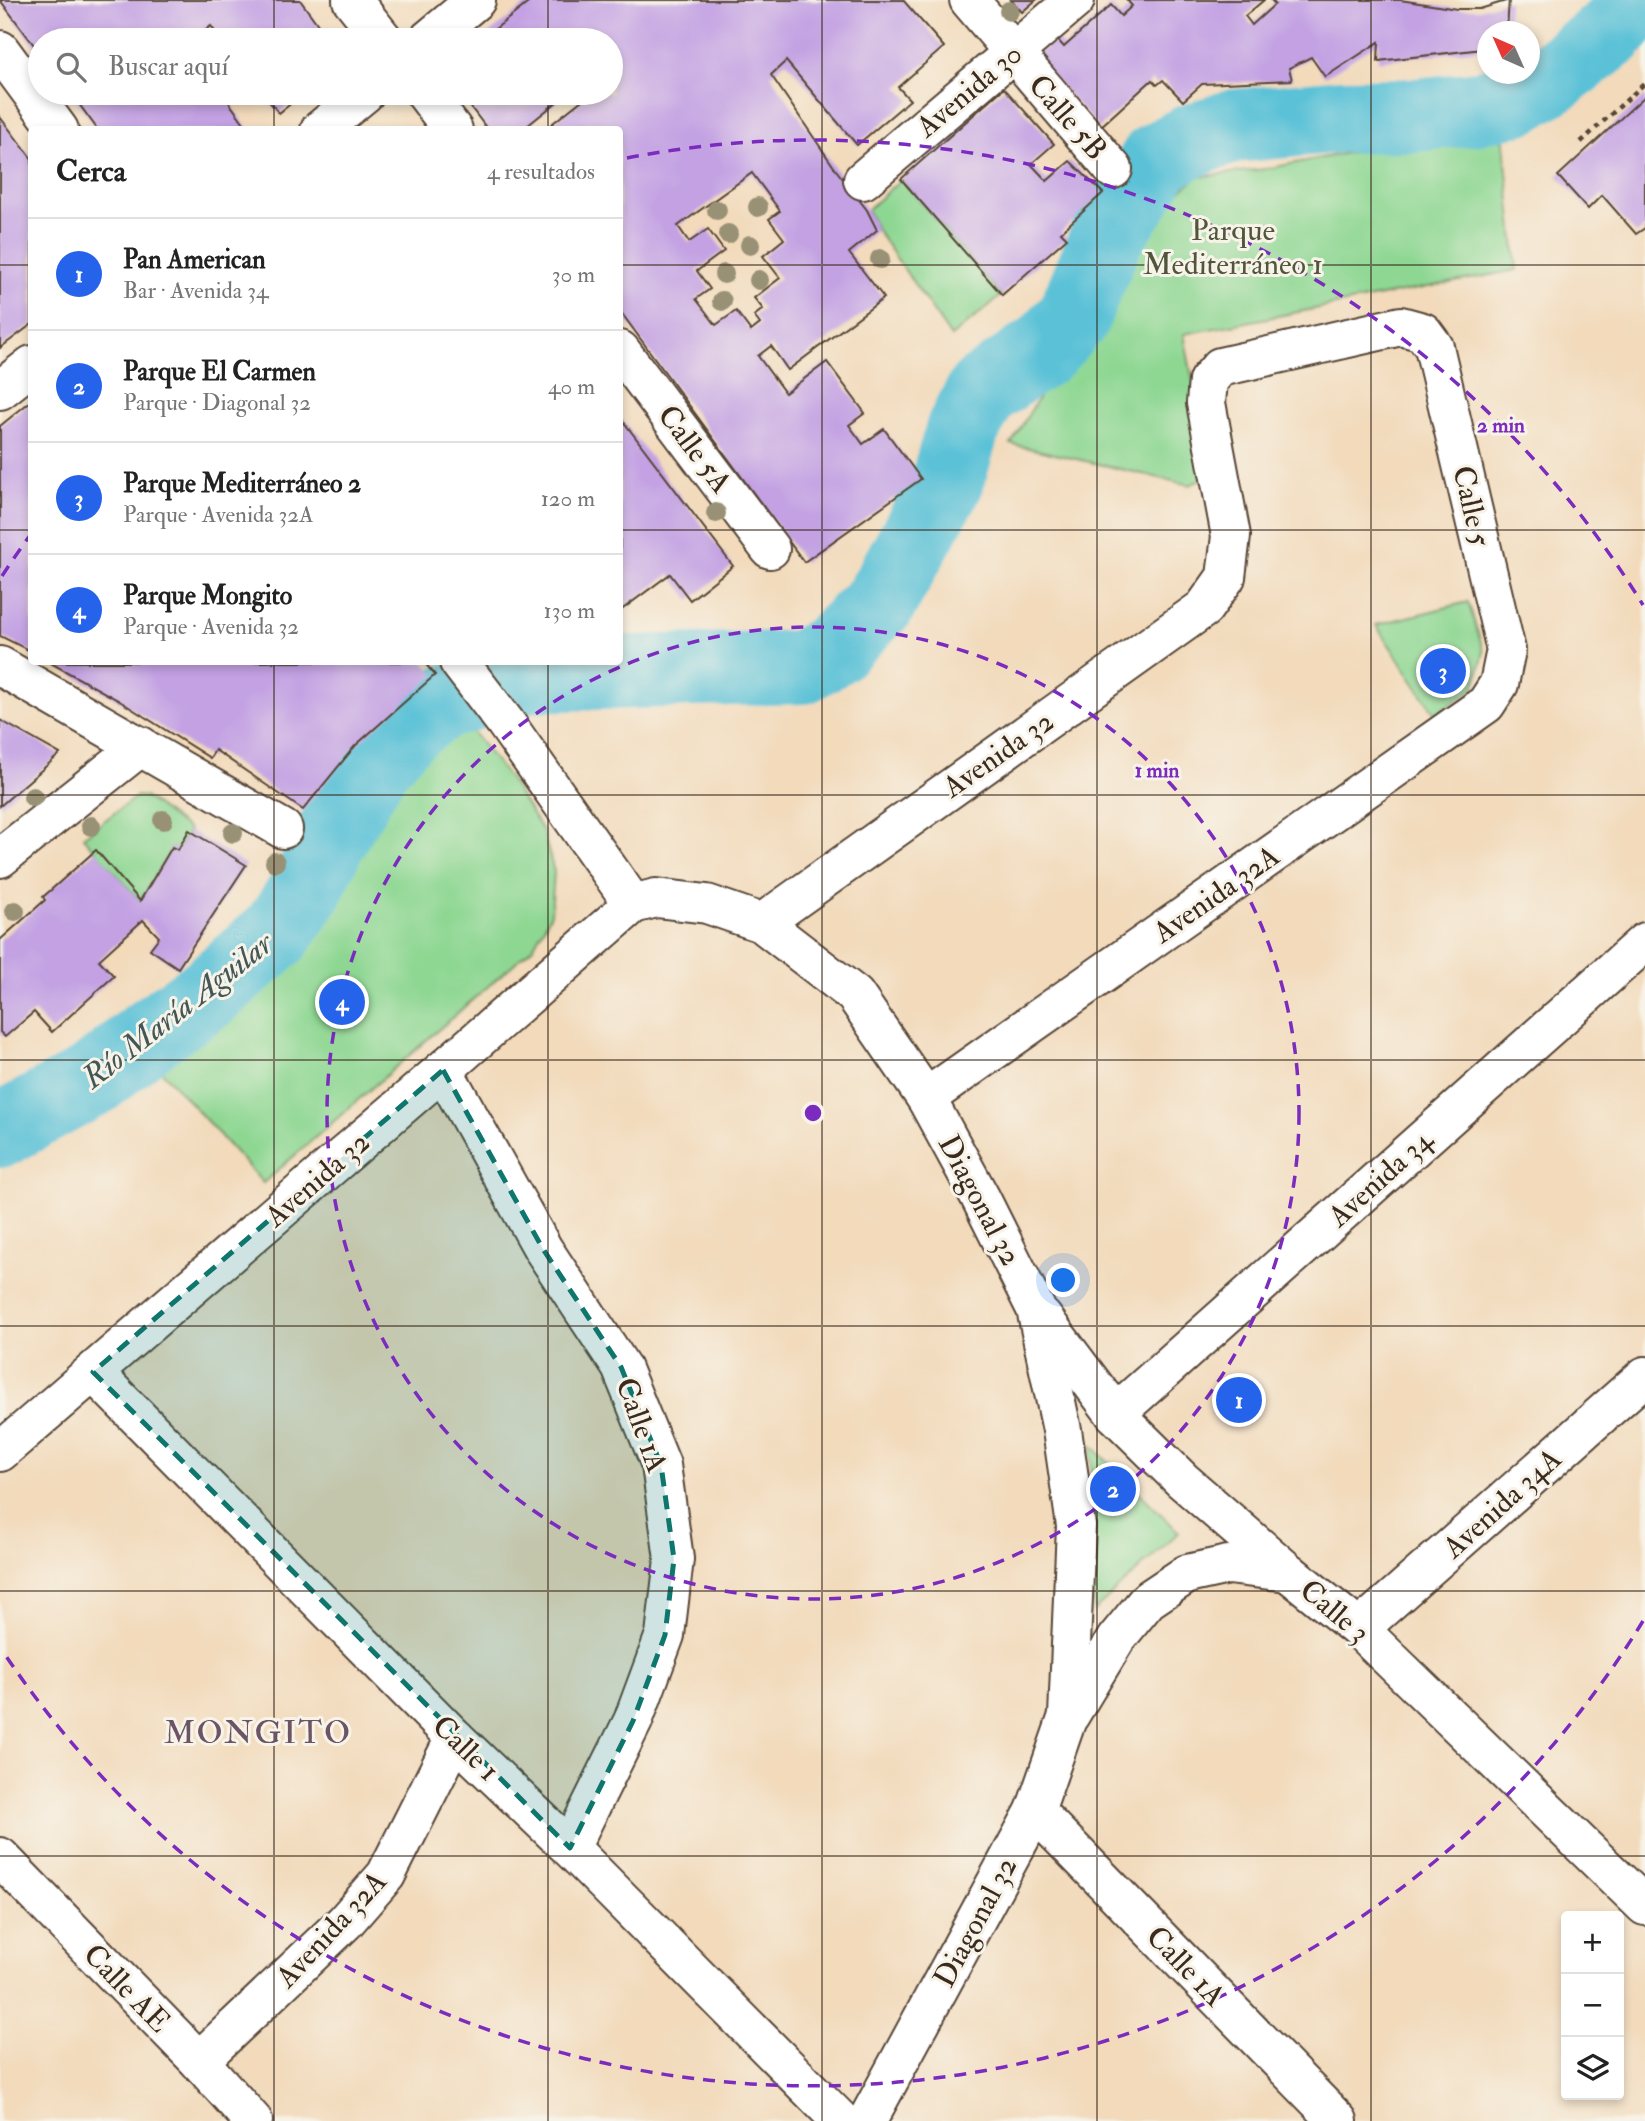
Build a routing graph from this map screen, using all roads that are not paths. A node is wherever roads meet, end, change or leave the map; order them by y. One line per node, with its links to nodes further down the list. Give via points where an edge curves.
1 (352, 0): 5 (street)
2 (476, 0): 6 (street)
3 (969, 0): 8 (street, Calle 5B)
4 (1075, 0): 8 (street, Avenida 30)
5 (374, 28)
6 (442, 28)
7 (0, 50): 9 (street)
8 (1013, 52): 16 (street, Calle 5B); 17 (street, Avenida 30)
9 (28, 88)
10 (41, 105): 13 (street)
11 (350, 105): 14 (street)
12 (434, 105): 15 (street)
13 (56, 126)
14 (325, 126)
15 (450, 126)
16 (1113, 169)
17 (863, 180)
18 (623, 354): 21 (street, Calle 5A)
19 (28, 368): 20 (street)
20 (0, 390)
21 (770, 549)
22 (1226, 577): 25 (street, Calle 5, via 1231,536 1206,403 1208,381 1220,367 1401,326 1423,332 1434,347 1506,650); 30 (street, Avenida 32, via 1204,608)
23 (0, 666): 26 (street)
24 (462, 666): 29 (street)
25 (1499, 684): 33 (street, Avenida 32A, via 1486,704)
26 (141, 746): 27 (street); 28 (street)
27 (282, 829)
28 (0, 858)
29 (633, 904): 30 (street, Diagonal 32, via 656,898 707,904); 32 (street, Avenida 32)
30 (762, 923): 33 (street, Diagonal 32, via 855,995)
31 (1645, 942): 37 (street, Avenida 34)
32 (443, 1070): 35 (street, Avenida 32); 44 (street, Calle 1A, via 543,1249 621,1367 661,1465 674,1559 665,1635 633,1721)
33 (926, 1098): 34 (street, Diagonal 32)
34 (1035, 1309): 37 (street, Calle 3); 41 (street, Diagonal 32, via 1062,1430 1076,1526)
35 (93, 1372): 38 (street, Avenida 32); 42 (street, Calle 1)
36 (1645, 1376): 40 (street, Avenida 34A)
37 (1115, 1414): 39 (street, Calle 3, via 1182,1480)
38 (0, 1452)
39 (1288, 1572): 40 (street, Calle 3); 41 (street, Diagonal 32, via 1228,1565 1187,1574 1148,1600 1116,1639)
40 (1359, 1629): 46 (street, Calle 3)
41 (1069, 1717): 43 (street, Diagonal 32)
42 (455, 1738): 44 (street, Calle 1); 47 (street, Avenida 32A, via 386,1875 345,1922)
43 (1035, 1811): 50 (street, Diagonal 32); 51 (street, Calle 1A)
44 (570, 1848): 49 (street, Calle 1)
45 (0, 1857): 47 (street, Calle AE)
46 (1645, 1906)
47 (199, 2061): 48 (street, Calle AE)
48 (253, 2121)
49 (841, 2121)
50 (867, 2121)
51 (1338, 2121)

